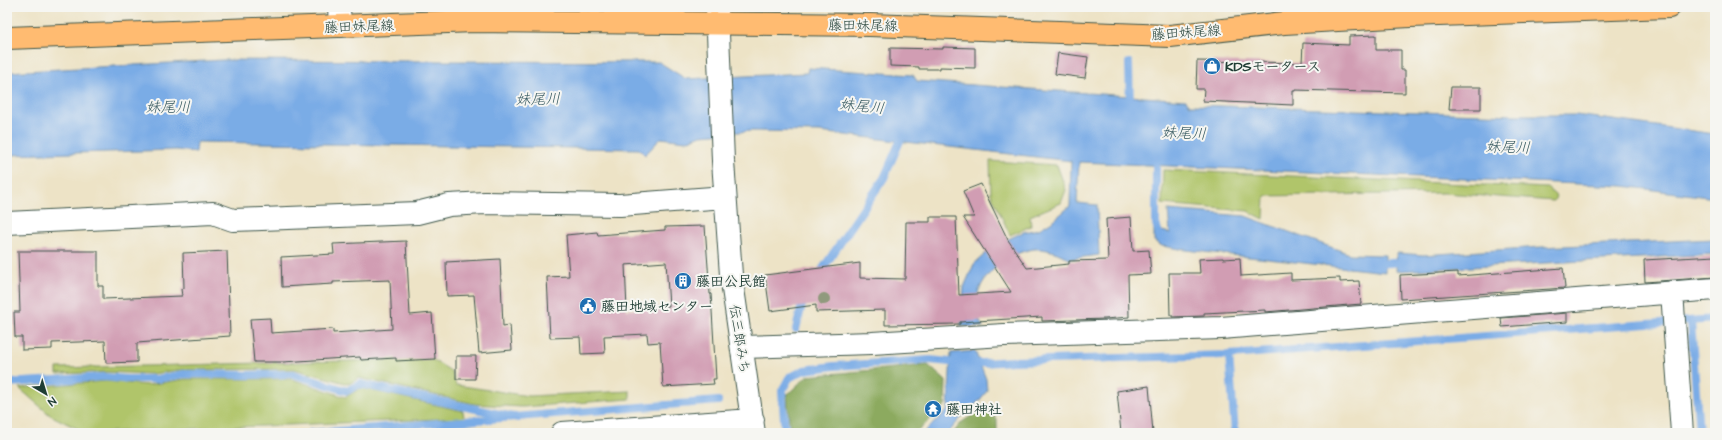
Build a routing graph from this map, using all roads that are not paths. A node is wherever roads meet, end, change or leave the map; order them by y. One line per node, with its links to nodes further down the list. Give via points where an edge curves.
1 (1669, 7): 2 (main road, 藤田妹尾線)
2 (1444, 11): 3 (main road, 藤田妹尾線, via 1284,23 1170,36)
3 (718, 15): 4 (main road, 藤田妹尾線, via 475,21); 6 (street, 伝三郎みち)
4 (340, 17): 5 (main road, 藤田妹尾線)
5 (7, 38)
6 (725, 197): 7 (street, via 620,205 485,203 449,205 417,213 233,220 213,213); 10 (street, 伝三郎みち, via 731,275)
7 (7, 223)
8 (1715, 289): 9 (street)
9 (1672, 292): 10 (street, via 1221,328); 13 (street)
10 (742, 347): 11 (street, 伝三郎みち)
11 (753, 427): 12 (street)
12 (562, 433)
13 (1682, 433)

